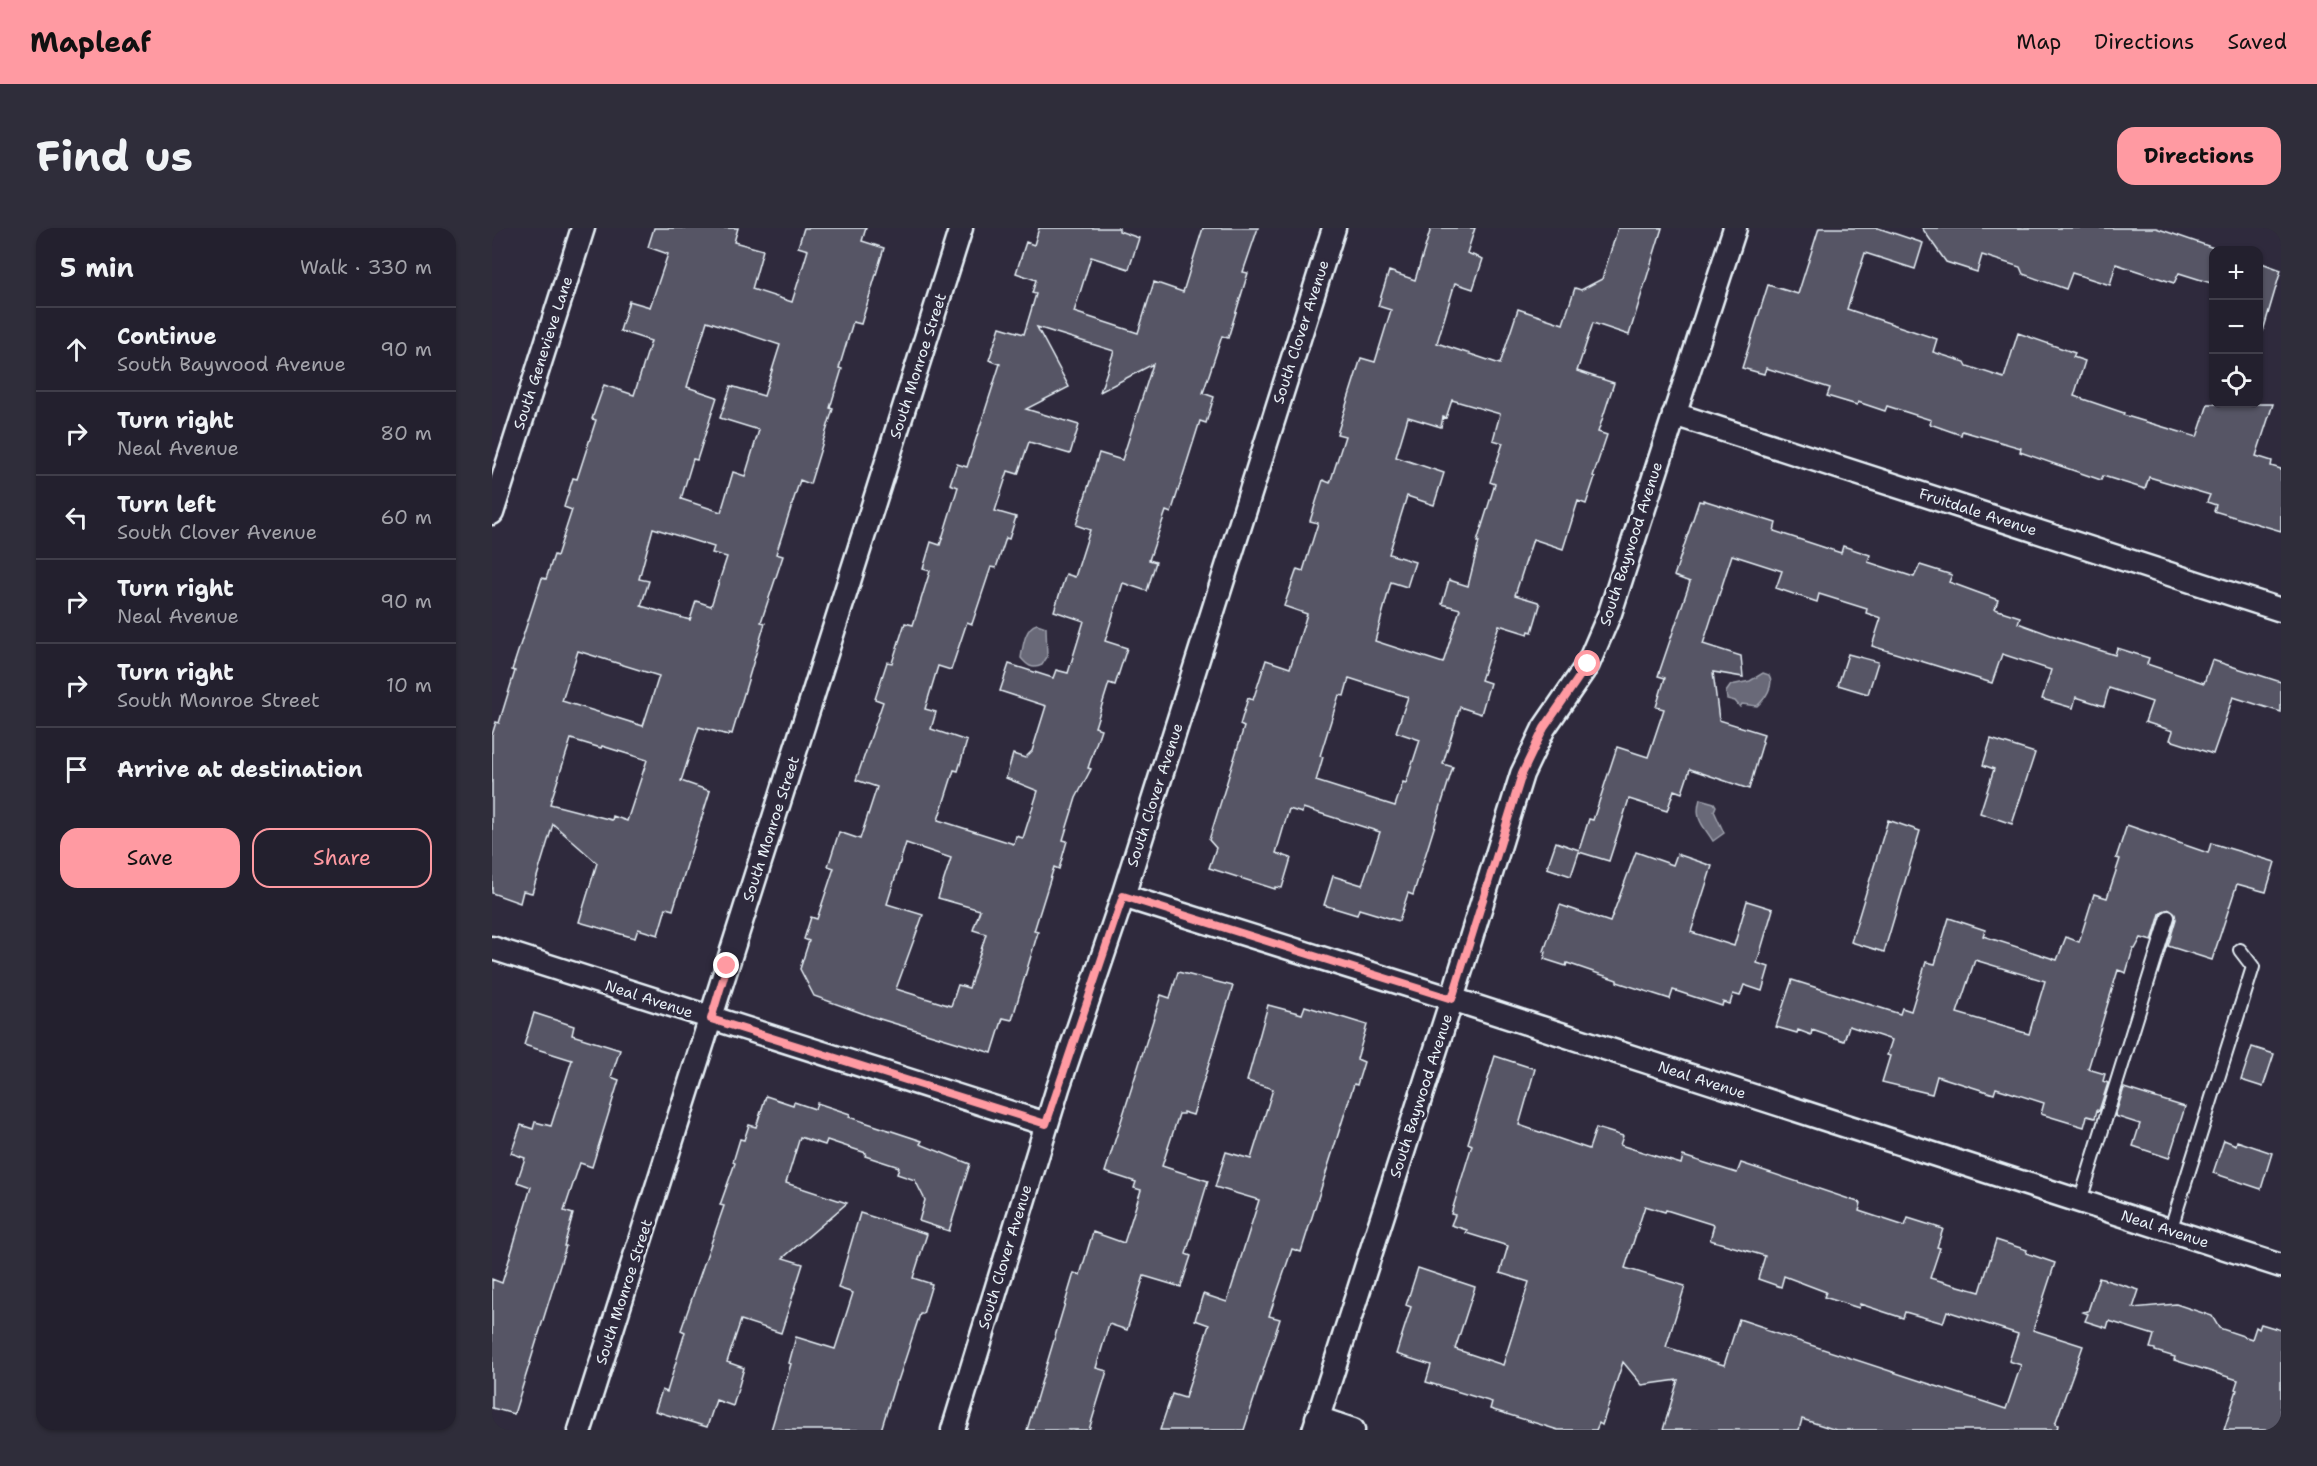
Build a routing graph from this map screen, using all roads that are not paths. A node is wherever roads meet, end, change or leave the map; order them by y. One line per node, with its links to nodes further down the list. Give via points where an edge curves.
1 (583, 228): 6 (street, South Genevieve Lane)
2 (961, 228): 13 (street, South Monroe Street)
3 (1334, 228): 8 (street, South Clover Avenue)
4 (1735, 228): 5 (street, South Baywood Avenue)
5 (1674, 414): 7 (street, Fruitdale Avenue); 12 (street, South Baywood Avenue, via 1610,613 1588,664 1544,728 1522,774)
6 (492, 513)
7 (2281, 610)
8 (1123, 896): 12 (street, Neal Avenue); 14 (street, South Clover Avenue)
9 (2168, 917): 15 (lane)
10 (492, 948): 13 (street, Neal Avenue)
11 (2240, 950): 16 (lane, via 2253,967)
12 (1452, 999): 15 (street, Neal Avenue); 18 (street, South Baywood Avenue)
13 (711, 1019): 14 (street, Neal Avenue); 19 (street, South Monroe Street)
14 (1046, 1124): 20 (street, South Clover Avenue)
15 (2080, 1201): 16 (street, Neal Avenue)
16 (2170, 1231): 17 (street, Neal Avenue)
17 (2281, 1266)
18 (1316, 1424): 21 (street)
19 (580, 1430)
20 (952, 1430)
21 (1353, 1430)

